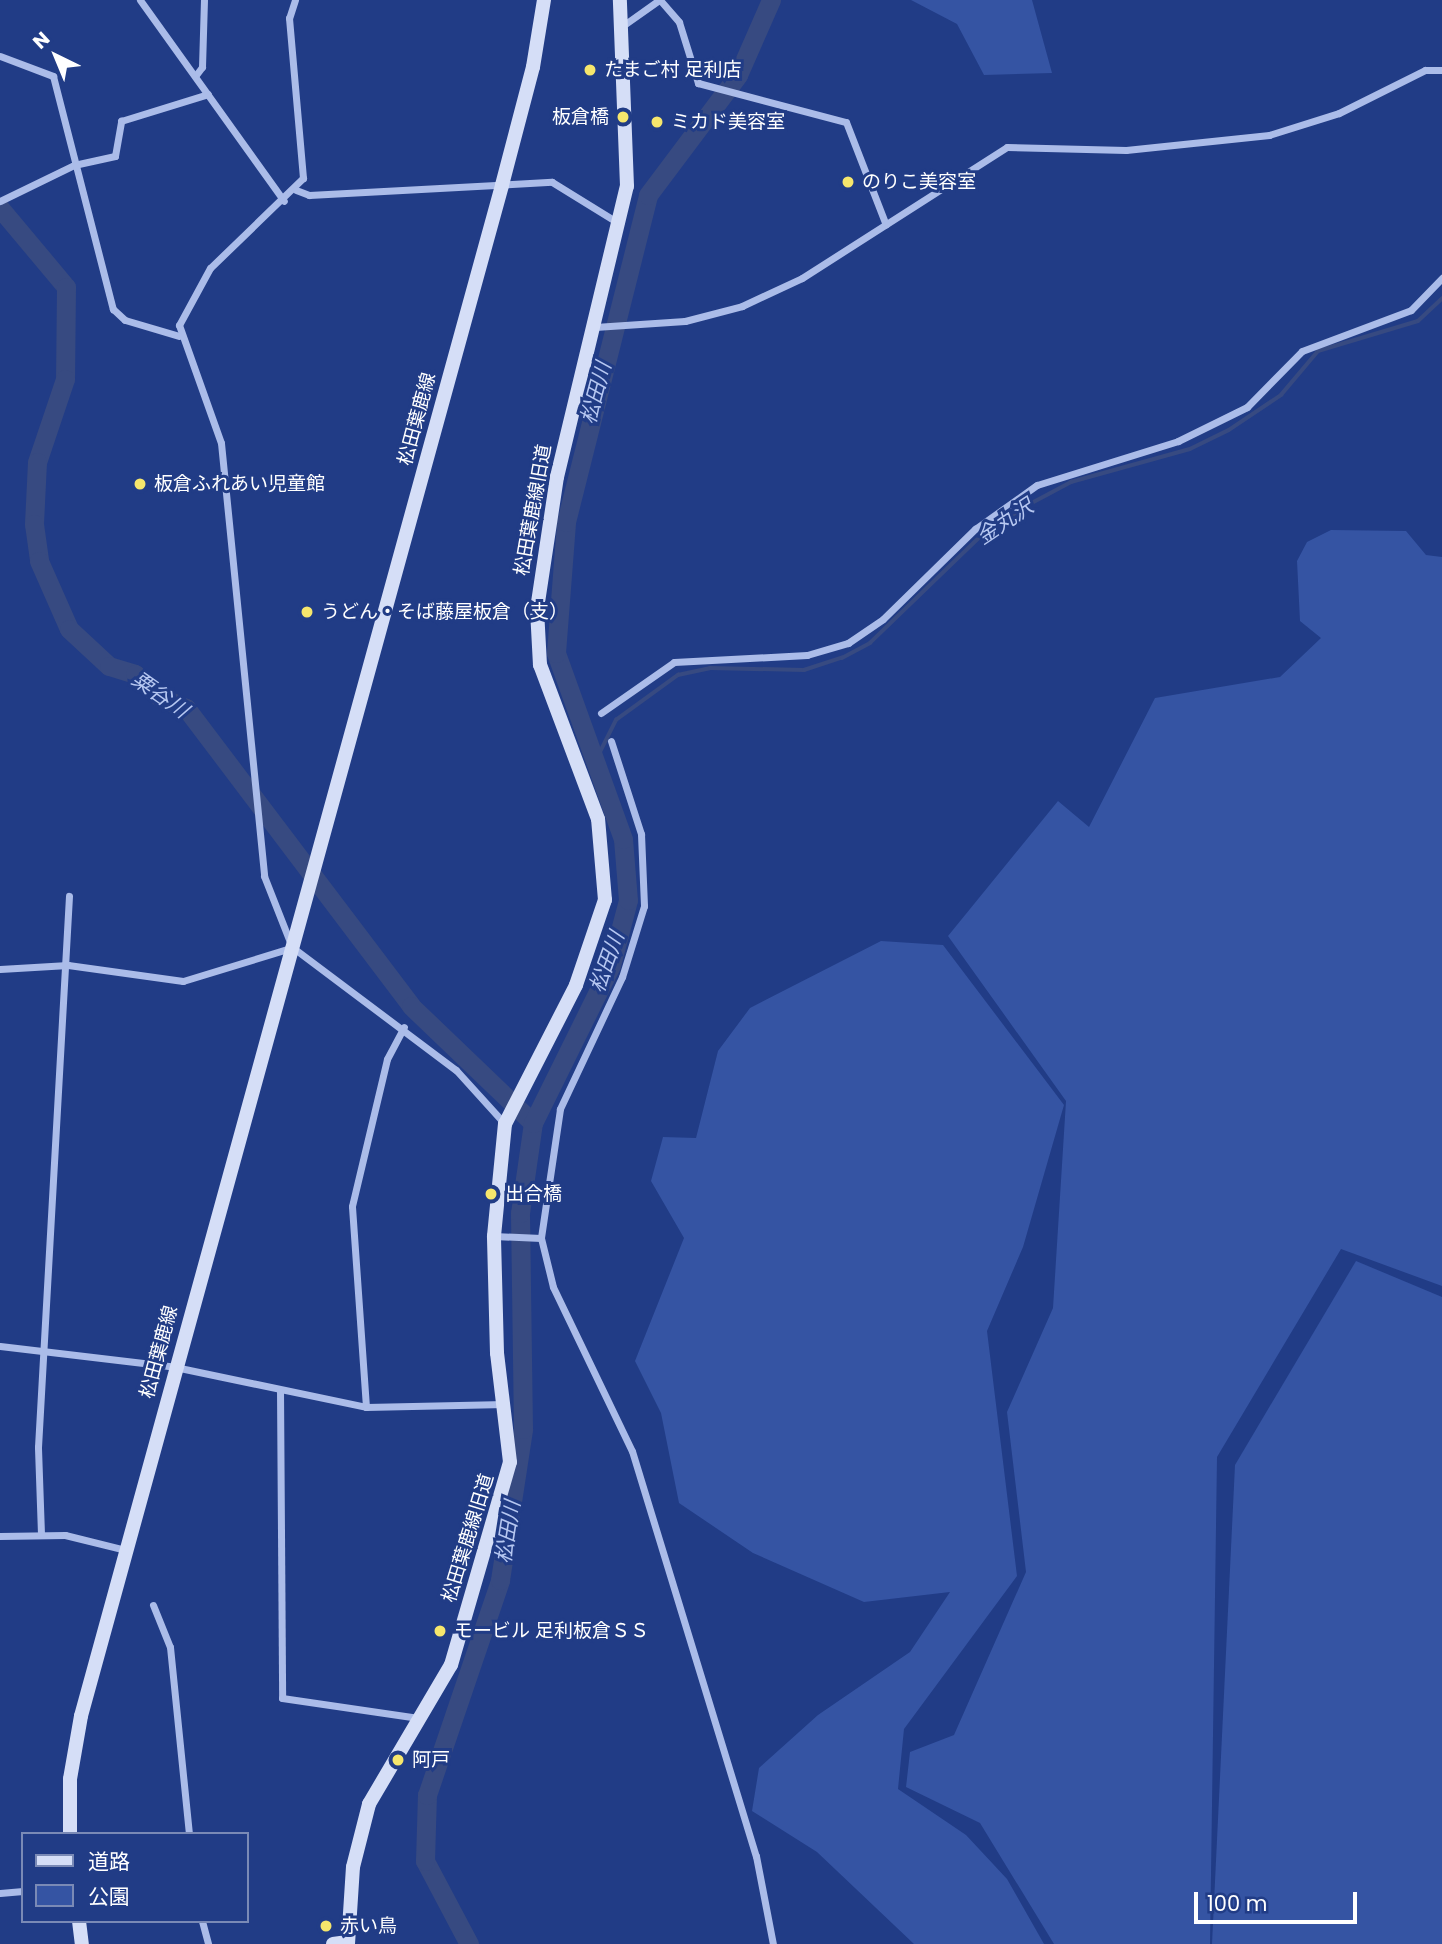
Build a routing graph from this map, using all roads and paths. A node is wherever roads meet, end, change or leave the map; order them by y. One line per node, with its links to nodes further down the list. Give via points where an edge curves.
1 (140, 0): 10 (street)
2 (204, 0): 10 (street, via 202,67)
3 (295, 0): 14 (street, via 289,19 304,158)
4 (544, 0): 13 (street, 松田葉鹿線, via 533,67)
5 (620, 0): 7 (street, 松田葉鹿線旧道)
6 (659, 0): 7 (street); 18 (street, via 679,22 698,83 846,122)
7 (621, 27): 17 (street, 松田葉鹿線旧道, via 630,135)
8 (0, 56): 12 (street, via 53,76)
9 (1442, 70): 18 (street, via 1425,70 1339,113 1269,135 1126,150 1007,147)
10 (196, 75): 11 (street)
11 (208, 94): 12 (street, via 121,121 115,130 119,153); 16 (street)
12 (74, 165): 15 (street); 21 (street, via 113,309 125,320)
13 (502, 185): 14 (street, via 309,195); 17 (street, via 552,182); 25 (street, 松田葉鹿線)
14 (296, 190): 16 (street)
15 (2, 199)
16 (284, 201): 21 (street, via 209,268 183,313)
17 (621, 224): 20 (street, 松田葉鹿線旧道)
18 (886, 225): 20 (street, via 802,278 742,306 685,321)
19 (1442, 278): 22 (street, via 1411,310 1302,351 1247,407 1178,441 1067,472 1013,500 848,643 807,655 674,662)
20 (595, 327): 29 (street, 松田葉鹿線旧道, via 547,526 536,629 547,692 598,819 605,900 576,985)
21 (179, 336): 25 (street, via 221,443 253,808 264,876)
22 (601, 713)
23 (611, 741): 31 (street, via 641,834 644,906 622,977 557,1119)
24 (69, 896): 26 (street)
25 (292, 947): 26 (street, via 183,981); 28 (street); 34 (street, 松田葉鹿線)
26 (68, 965): 27 (street); 33 (street)
27 (0, 969)
28 (404, 1027): 29 (street, via 456,1070); 37 (street, via 387,1059 352,1206)
29 (506, 1121): 30 (street, 松田葉鹿線旧道)
30 (498, 1237): 31 (street); 36 (street, 松田葉鹿線旧道)
31 (537, 1238): 53 (street, via 553,1287 626,1432 756,1856)
32 (0, 1346): 33 (street)
33 (44, 1351): 34 (street); 38 (street)
34 (175, 1367): 35 (street); 40 (street, 松田葉鹿線)
35 (280, 1390): 37 (street); 42 (street, via 282,1698)
36 (505, 1404): 37 (street); 42 (street, 松田葉鹿線旧道, via 510,1462 503,1493 451,1665)
37 (366, 1407)
38 (41, 1534): 39 (street); 40 (street)
39 (0, 1536)
40 (126, 1550): 43 (street, 松田葉鹿線, via 74,1748)
41 (153, 1605): 44 (street, via 170,1647)
42 (421, 1718): 49 (street, 松田葉鹿線旧道, via 380,1778 363,1822)
43 (70, 1832)
44 (189, 1832)
45 (21, 1891): 46 (street)
46 (0, 1893)
47 (79, 1923): 50 (street)
48 (203, 1923): 51 (street)
49 (348, 1943): 52 (street)
50 (82, 1944)
51 (208, 1944)
52 (333, 1944)
53 (773, 1944)

